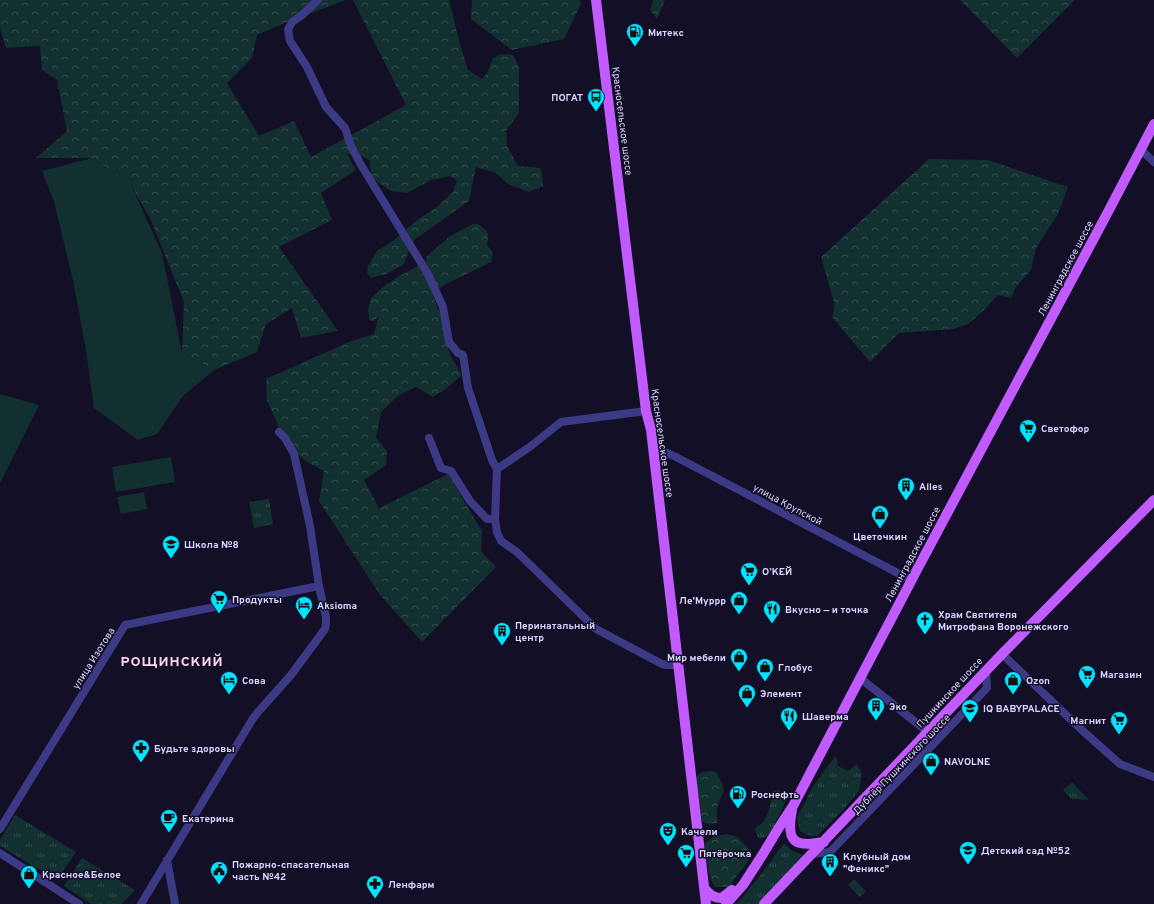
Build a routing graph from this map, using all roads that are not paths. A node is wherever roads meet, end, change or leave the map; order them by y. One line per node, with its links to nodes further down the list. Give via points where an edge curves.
1 (318, 0): 10 (street, via 292,22 288,30 290,40 307,67 326,107 345,128 361,165 428,274 443,307 449,342 462,355 468,388)
2 (596, 0): 6 (main road, Красносельское шоссе)
3 (1154, 124): 4 (main road, Ленинградское шоссе)
4 (1141, 150): 5 (street); 13 (main road, Ленинградское шоссе)
5 (1154, 162)
6 (646, 411): 9 (main road, Красносельское шоссе); 10 (street, via 561,422)
7 (279, 432): 14 (street, via 294,454 310,526)
8 (429, 438): 12 (street, via 441,468 451,471 470,501 488,519)
9 (653, 452): 13 (street, улица Крупской, via 674,456); 16 (main road, Красносельское шоссе)
10 (497, 470): 12 (street)
11 (1154, 500): 15 (main road, Пушкинское шоссе)
12 (495, 519): 16 (street, via 501,541 517,552 596,629 662,664)
13 (911, 580): 18 (main road, Ленинградское шоссе)
14 (319, 586): 22 (street, улица Изотова, via 125,625); 27 (street, via 326,617 325,630 252,720)
15 (1002, 654): 17 (main road, Пушкинское шоссе); 20 (street, via 1120,764)
16 (678, 665): 28 (main road, Красносельское шоссе)
17 (986, 671): 19 (main road, Пушкинское шоссе); 26 (street, Дублёр Пушкинского шоссе, via 987,688 830,852)
18 (860, 678): 19 (street); 21 (main road, Ленинградское шоссе)
19 (928, 732): 23 (main road, Пушкинское шоссе)
20 (1154, 777)
21 (794, 806): 23 (main road, via 789,832 792,838 798,843); 25 (main road, Ленинградское шоссе)
22 (0, 829)
23 (824, 842): 26 (main road, Пушкинское шоссе)
24 (0, 853): 29 (street)
25 (764, 854): 28 (main road, via 722,898 716,898); 33 (main road, Ленинградское шоссе, via 743,885)
26 (812, 854): 34 (main road, Пушкинское шоссе)
27 (167, 860): 30 (street); 31 (street)
28 (704, 889): 32 (main road, Красносельское шоссе)
29 (78, 904)
30 (141, 904)
31 (175, 904)
32 (706, 904)
33 (726, 904)
34 (764, 904)

